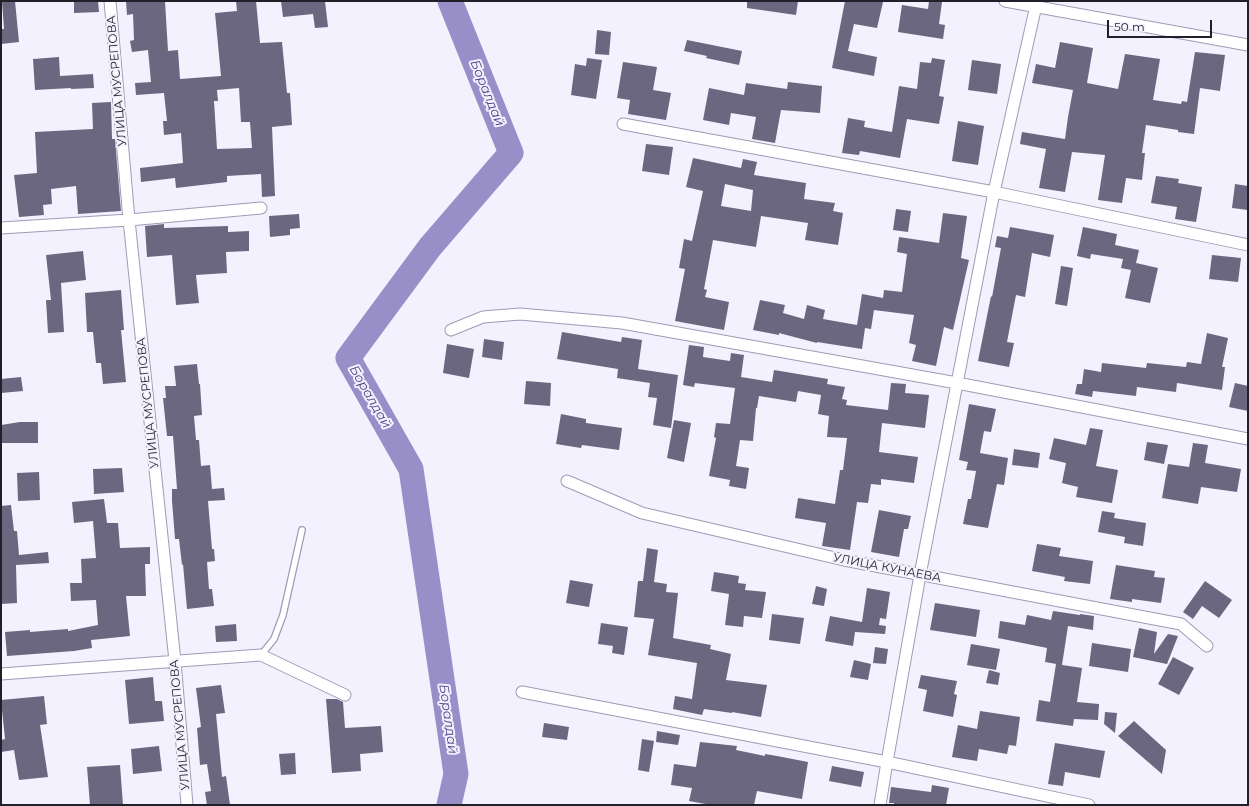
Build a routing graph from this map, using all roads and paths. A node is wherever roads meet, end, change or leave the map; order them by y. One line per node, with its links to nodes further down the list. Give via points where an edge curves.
1 (110, 1): 8 (street, УЛИЦА МУСРЕПОВА)
2 (1005, 1): 3 (street)
3 (1036, 4): 4 (street); 6 (street)
4 (1248, 45)
5 (623, 124): 6 (street)
6 (994, 192): 10 (street); 12 (street)
7 (261, 208): 8 (street)
8 (129, 220): 9 (street); 19 (street, УЛИЦА МУСРЕПОВА)
9 (1, 228)
10 (1248, 245)
11 (451, 330): 12 (street, via 483,317 520,314 622,323)
12 (958, 383): 13 (street); 16 (street)
13 (1248, 439)
14 (567, 481): 16 (street, УЛИЦА КУНАЕВА, via 642,514)
15 (302, 530): 18 (lane, via 283,615 274,639)
16 (920, 575): 17 (street, УЛИЦА КУНАЕВА, via 1182,624); 23 (street)
17 (1207, 646)
18 (260, 655): 19 (street); 22 (street)
19 (175, 661): 20 (street); 24 (street, УЛИЦА МУСРЕПОВА)
20 (1, 674)
21 (522, 692): 23 (street)
22 (345, 695)
23 (886, 762): 25 (street); 26 (street)
24 (187, 805)
25 (880, 805)
26 (1089, 805)

